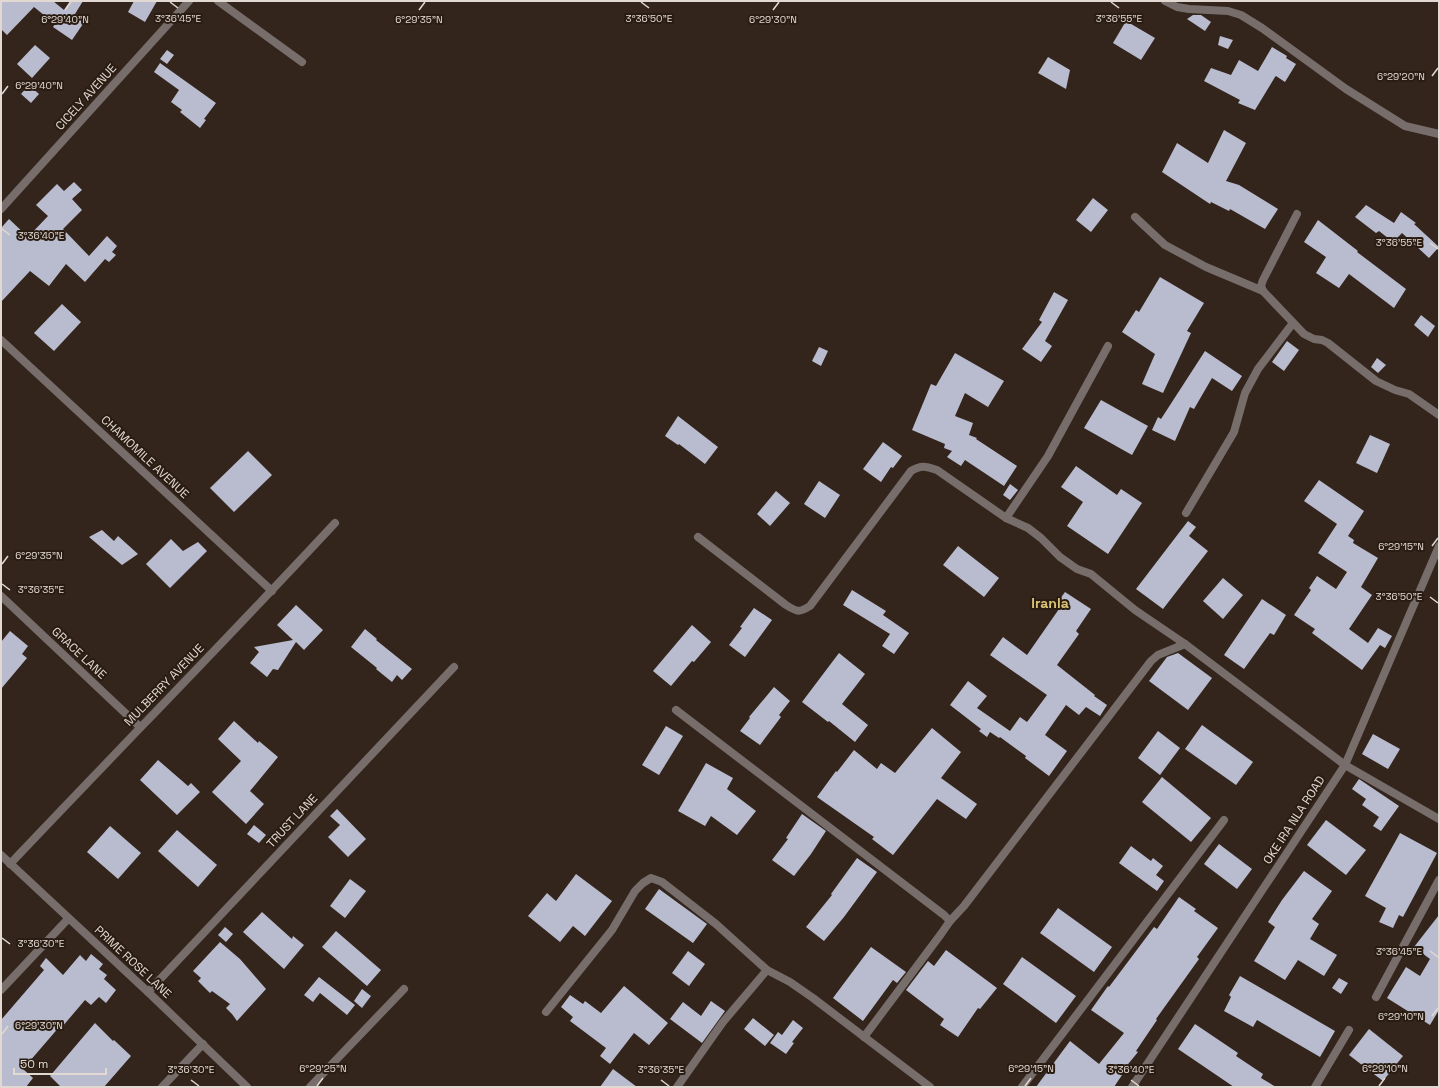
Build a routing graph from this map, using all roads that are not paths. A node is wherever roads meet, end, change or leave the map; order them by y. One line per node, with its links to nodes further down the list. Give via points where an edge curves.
1 (189, 1): 6 (street, CICELY AVENUE)
2 (218, 1): 4 (street)
3 (1165, 1): 5 (street, via 1177,7 1228,11 1241,15 1346,89 1405,126)
4 (302, 62)
5 (1439, 134)
6 (1, 209)
7 (1297, 214): 9 (street, via 1263,280)
8 (1135, 217): 9 (street, via 1165,245 1206,267)
9 (1263, 291): 10 (street)
10 (1293, 323): 13 (street, via 1304,334 1328,343 1376,381 1409,394); 14 (street, via 1258,369 1245,393 1234,432)
11 (1, 340): 19 (street, CHAMOMILE AVENUE)
12 (1108, 346): 15 (street, via 1048,456)
13 (1439, 415)
14 (1186, 513)
15 (1006, 518): 17 (street, via 937,470 920,466 911,471 810,606 802,611 795,611 786,605); 21 (street, via 1028,528 1060,557 1077,569 1091,574 1135,610)
16 (335, 523): 19 (street, MULBERRY AVENUE)
17 (698, 537)
18 (1439, 546): 25 (street, OKE IRA NLA ROAD)
19 (272, 591): 24 (street, MULBERRY AVENUE)
20 (1, 596): 24 (street, GRACE LANE)
21 (1185, 644): 25 (street); 32 (street, via 1151,660)
22 (454, 667): 36 (street, TRUST LANE)
23 (676, 710): 32 (street)
24 (140, 727): 29 (street, MULBERRY AVENUE)
25 (1345, 765): 26 (street); 48 (street, OKE IRA NLA ROAD)
26 (1439, 819)
27 (1224, 820): 47 (street)
28 (1, 855): 29 (street, PRIME ROSE LANE)
29 (10, 864): 31 (street, PRIME ROSE LANE)
30 (1439, 880): 37 (street)
31 (68, 919): 35 (street); 36 (street, PRIME ROSE LANE)
32 (950, 921): 40 (street)
33 (767, 970): 38 (street, via 716,924 662,882 651,878 635,891 612,930); 40 (street, via 790,982); 45 (street, via 723,1022)
34 (404, 989): 44 (street)
35 (1, 990)
36 (148, 992): 41 (street, PRIME ROSE LANE)
37 (1376, 997)
38 (546, 1012)
39 (1349, 1030): 49 (street)
40 (864, 1037): 46 (street)
41 (203, 1044): 42 (street); 43 (street, PRIME ROSE LANE)
42 (162, 1087)
43 (247, 1087)
44 (310, 1087)
45 (677, 1087)
46 (930, 1087)
47 (1022, 1087)
48 (1132, 1087)
49 (1315, 1087)

